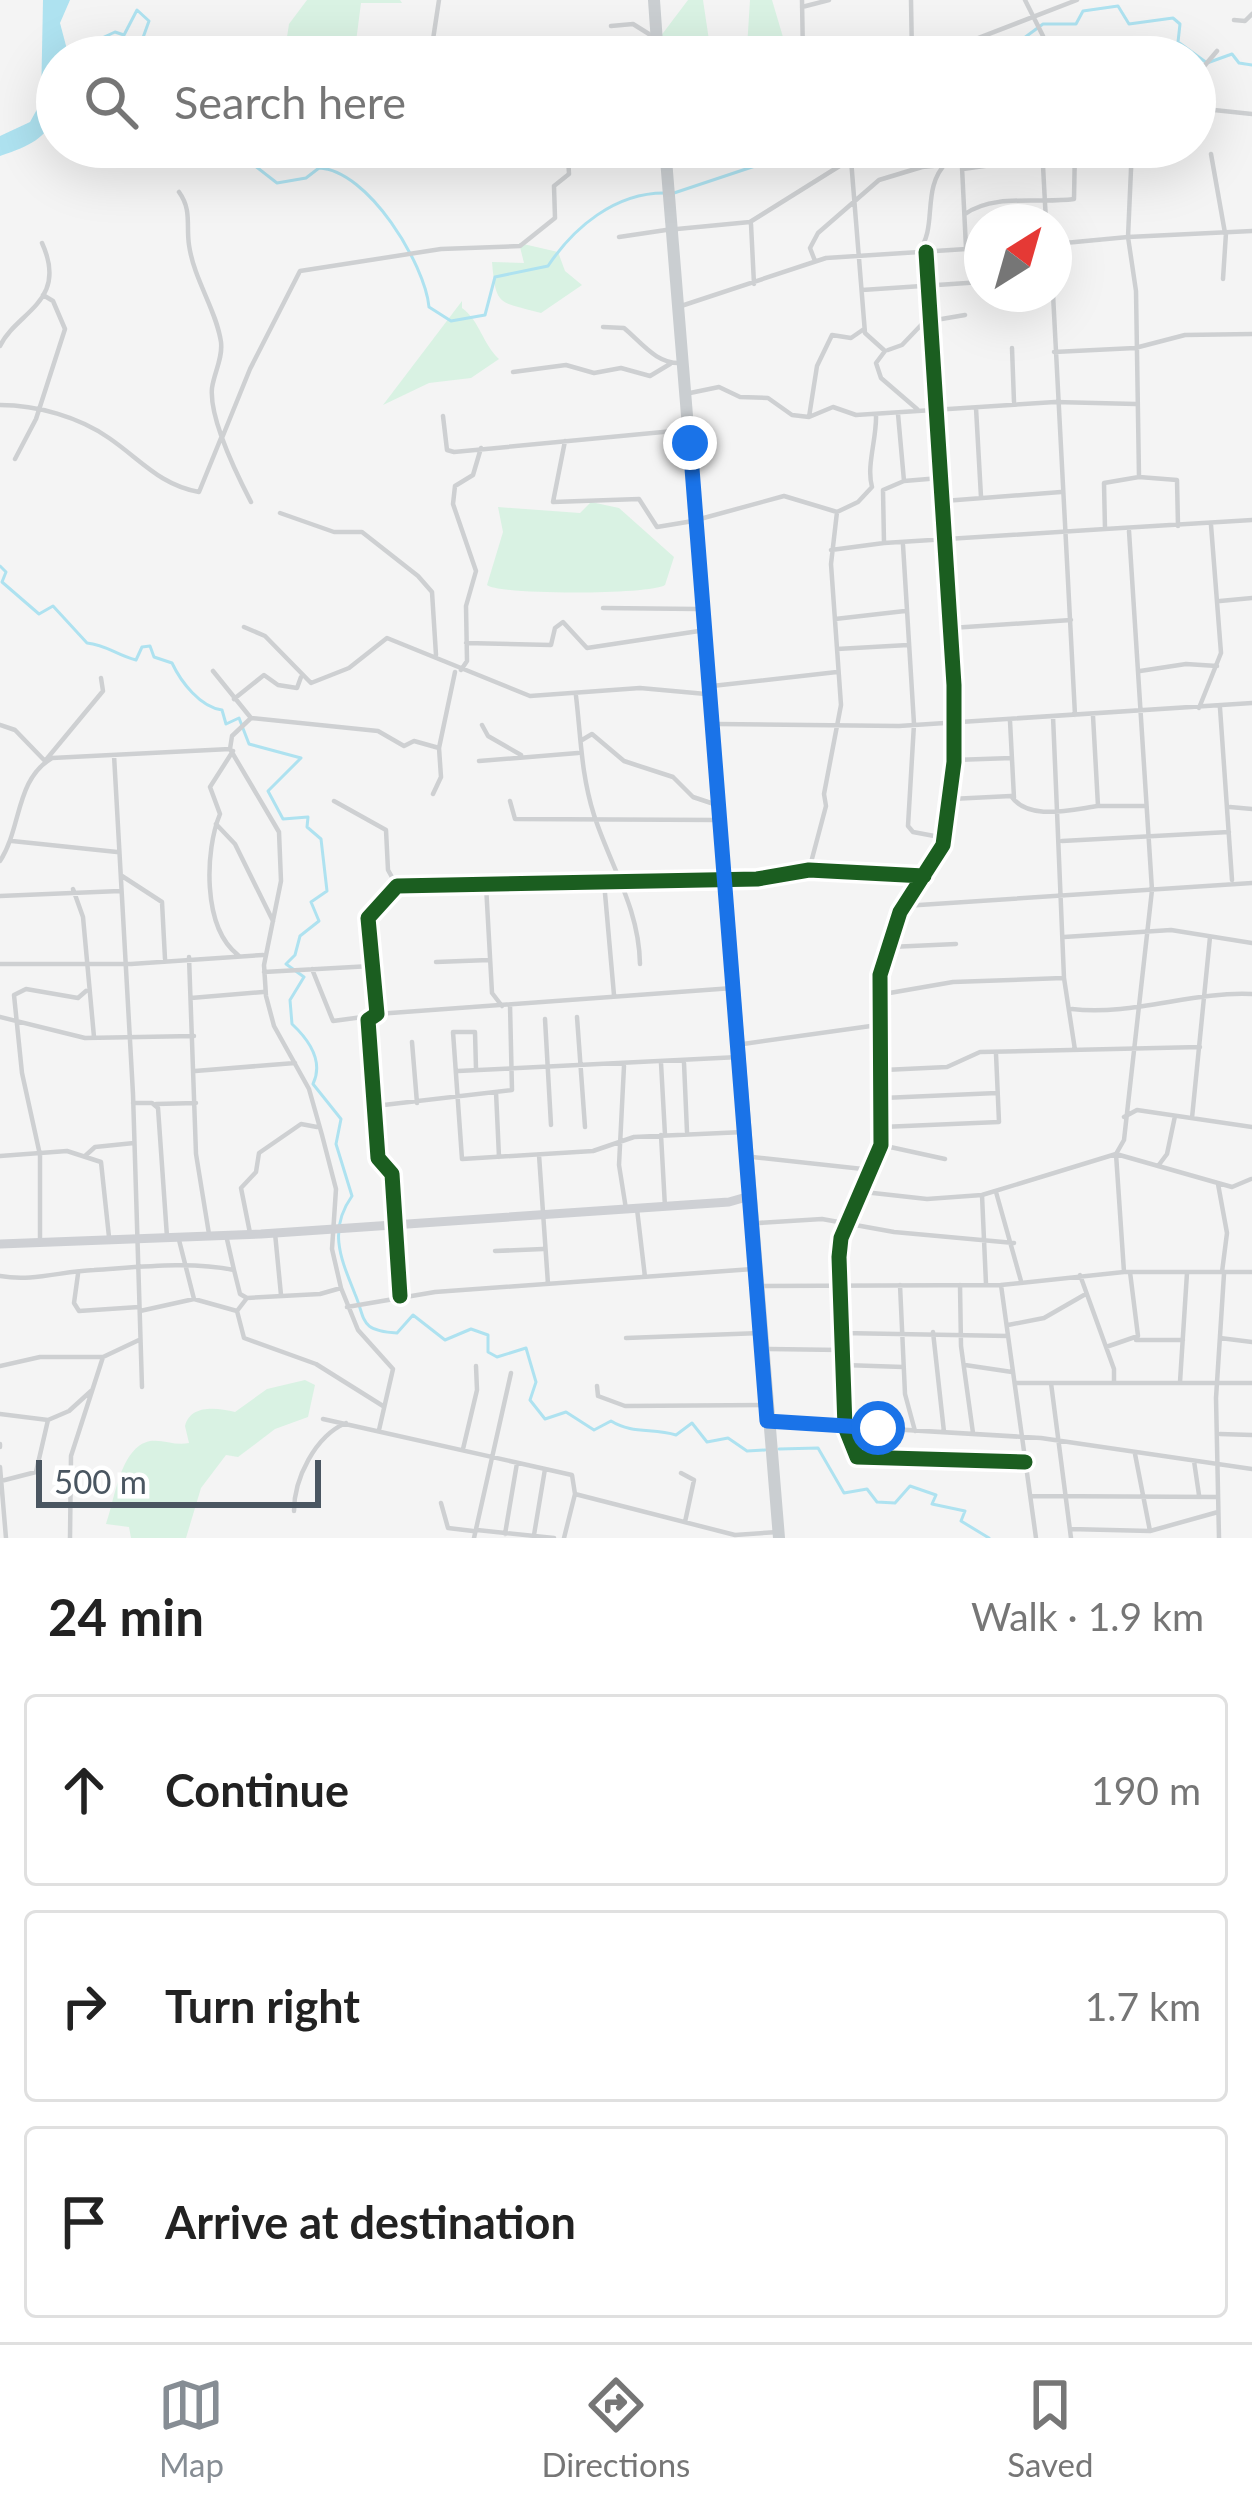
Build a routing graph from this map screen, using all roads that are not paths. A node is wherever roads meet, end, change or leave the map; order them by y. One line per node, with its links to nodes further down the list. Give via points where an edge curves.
1 (439, 0): 12 (street)
2 (654, 0): 14 (main road)
3 (830, 0): 7 (street)
4 (911, 0): 16 (street)
5 (1025, 0): 8 (street)
6 (1077, 0): 8 (street)
7 (802, 3): 15 (street)
8 (1029, 16): 17 (street); 18 (street)
9 (1252, 16): 10 (street)
10 (1234, 20)
11 (611, 26): 13 (street, via 633,24)
12 (434, 36)
13 (647, 36)
14 (656, 36)
15 (802, 36)
16 (912, 36)
17 (980, 36)
18 (1043, 36)
19 (1216, 110): 20 (street)
20 (1252, 114)
21 (569, 168): 83 (street, via 554,187 555,218 520,246 441,248 300,271)
22 (667, 168): 38 (main road)
23 (837, 168): 37 (street)
24 (853, 168): 33 (street)
25 (919, 168): 33 (street, via 879,180)
26 (943, 168): 46 (street, via 930,189)
27 (963, 168): 34 (street)
28 (1043, 168): 36 (street)
29 (1075, 168): 36 (street, via 1076,196)
30 (1131, 168): 42 (street)
31 (1214, 168): 40 (street)
32 (178, 192): 83 (street, via 188,208 200,292 222,345 212,388)
33 (855, 203): 47 (street); 48 (street, via 810,242)
34 (965, 204)
35 (989, 204): 36 (street)
36 (1045, 204)
37 (750, 222): 38 (street); 50 (street)
38 (671, 230): 41 (street); 55 (main road)
39 (1252, 231): 40 (street)
40 (1226, 233): 42 (street); 49 (street)
41 (620, 237)
42 (1128, 237): 43 (street); 64 (street)
43 (1072, 242)
44 (42, 243): 54 (street, via 49,263)
45 (964, 248): 46 (street)
46 (922, 252): 47 (street); 52 (street)
47 (859, 254): 48 (street); 53 (street)
48 (815, 261): 50 (street)
49 (1223, 279)
50 (754, 284): 55 (street)
51 (964, 284): 52 (street)
52 (929, 287): 53 (street); 58 (street)
53 (861, 291): 60 (street)
54 (43, 295): 62 (street); 75 (street, via 65,329)
55 (678, 307): 67 (main road)
56 (1053, 312): 66 (street)
57 (965, 315): 58 (street)
58 (931, 320): 65 (street); 76 (street)
59 (603, 327): 67 (street, via 624,328)
60 (864, 329): 65 (street); 81 (street, via 854,338 832,335 817,366)
61 (1252, 334): 64 (street, via 1185,335)
62 (0, 346)
63 (1012, 348): 73 (street)
64 (1135, 348): 66 (street); 71 (street)
65 (885, 351): 79 (street, via 877,362 881,378)
66 (1054, 352): 70 (street)
67 (676, 363): 68 (street, via 650,376 566,365); 69 (main road)
68 (513, 372)
69 (685, 395): 81 (street, via 719,387); 82 (main road)
70 (1055, 402): 71 (street); 73 (street); 90 (street)
71 (1136, 404): 87 (street)
72 (0, 405): 75 (street)
73 (1015, 405): 74 (street)
74 (976, 408): 76 (street); 91 (street)
75 (39, 410): 83 (street, via 95,429 166,483 199,492); 86 (street)
76 (938, 411): 79 (street); 88 (street)
77 (875, 412): 78 (street); 81 (street, via 856,416 833,407); 94 (street, via 872,487)
78 (898, 412): 79 (street); 89 (street)
79 (920, 412)
80 (443, 416): 85 (street, via 449,452)
81 (809, 417)
82 (689, 432): 84 (street); 96 (main road)
83 (222, 435): 93 (street)
84 (565, 441): 85 (street); 96 (street, via 554,502 639,499 657,526)
85 (481, 448): 117 (street, via 473,476 455,486 453,504 476,571)
86 (15, 459)
87 (1139, 477): 99 (street, via 1177,481); 100 (street, via 1105,483)
88 (940, 478): 89 (street); 92 (street)
89 (904, 481): 104 (street, via 883,490)
90 (1061, 492): 91 (street); 101 (street)
91 (981, 497): 92 (street)
92 (944, 500): 103 (street)
93 (251, 502)
94 (837, 512): 96 (street, via 784,496); 106 (street)
95 (280, 513): 120 (street, via 334,532 362,532 426,583)
96 (696, 520): 110 (main road)
97 (1252, 520): 98 (street)
98 (1210, 525): 99 (street); 108 (street)
99 (1178, 527): 102 (street)
100 (1105, 529): 101 (street); 102 (street)
101 (1065, 531): 103 (street); 113 (street)
102 (1129, 531): 125 (street)
103 (946, 540): 105 (street); 115 (street)
104 (884, 543): 105 (street); 106 (street)
105 (903, 545): 111 (street)
106 (831, 550): 112 (street)
107 (1252, 598): 108 (street)
108 (1220, 601): 121 (street)
109 (603, 608): 110 (street)
110 (703, 609): 116 (main road)
111 (905, 611): 112 (street); 118 (street)
112 (835, 619): 119 (street)
113 (1072, 620): 115 (street); 135 (street)
114 (244, 627): 126 (street, via 266,636)
115 (949, 628): 140 (street)
116 (705, 631): 117 (street, via 587,648 563,622 551,645); 128 (main road)
117 (466, 643): 122 (street)
118 (908, 645): 119 (street); 143 (street)
119 (837, 649): 124 (street)
120 (436, 655): 122 (street); 126 (street, via 387,638 325,681)
121 (1217, 666): 125 (street); 133 (street)
122 (458, 670): 129 (street, via 530,696); 147 (street)
123 (213, 671): 130 (street)
124 (838, 672): 128 (street); 145 (street)
125 (1139, 672): 134 (street)
126 (301, 677): 130 (street, via 297,688 264,675)
127 (100, 678): 154 (street, via 103,691)
128 (710, 690): 129 (street); 142 (main road)
129 (576, 696): 146 (street)
130 (233, 700): 138 (street)
131 (1252, 703): 132 (street)
132 (1220, 707): 133 (street); 163 (street)
133 (1199, 708): 134 (street)
134 (1141, 712): 137 (street); 162 (street)
135 (1076, 715): 136 (street); 137 (street)
136 (1053, 716): 139 (street); 165 (street)
137 (1093, 716): 161 (street)
138 (251, 718): 147 (street, via 378,731 404,746); 148 (street, via 235,732)
139 (1009, 718): 140 (street); 152 (street)
140 (956, 723): 143 (street); 153 (street)
141 (0, 724): 154 (street)
142 (712, 724): 145 (street); 166 (main road)
143 (914, 724): 145 (street); 170 (street, via 908,826)
144 (482, 725): 151 (street)
145 (838, 725): 176 (street)
146 (579, 744): 149 (street); 166 (street, via 592,734 624,761 673,777)
147 (439, 748): 156 (street, via 442,777)
148 (232, 750): 150 (street); 168 (street, via 210,787); 192 (street, via 278,832)
149 (578, 753): 151 (street); 167 (street)
150 (114, 755): 154 (street); 174 (street)
151 (521, 755): 155 (street)
152 (1012, 758): 153 (street); 157 (street)
153 (954, 760): 158 (street)
154 (45, 761): 172 (street, via 29,780)
155 (479, 761)
156 (433, 794)
157 (1014, 798): 158 (street); 165 (street, via 1024,812)
158 (949, 799): 170 (street)
159 (334, 801): 185 (street, via 386,830)
160 (510, 801): 167 (street, via 515,818)
161 (1098, 806): 162 (street); 165 (street)
162 (1146, 806): 171 (street)
163 (1230, 807): 164 (street); 169 (street)
164 (1252, 808)
165 (1058, 811): 173 (street)
166 (719, 813): 167 (street); 179 (main road)
167 (596, 820): 180 (street)
168 (216, 824): 192 (street, via 235,844); 199 (street, via 209,838 212,912)
169 (1229, 832): 171 (street); 182 (street)
170 (945, 838): 177 (street)
171 (1148, 839): 173 (street); 188 (street)
172 (12, 842): 174 (street); 175 (street)
173 (1059, 842): 189 (street)
174 (117, 852): 178 (street)
175 (0, 861)
176 (809, 870): 177 (street); 179 (street)
177 (924, 875): 191 (street)
178 (122, 876): 187 (street); 202 (street, via 162,902)
179 (723, 878): 180 (street); 213 (main road)
180 (622, 880): 181 (street); 208 (street)
181 (604, 882): 184 (street); 220 (street)
182 (1232, 883): 183 (street); 188 (street)
183 (1252, 883)
184 (486, 885): 185 (street); 203 (street)
185 (397, 886): 209 (street, via 368,918)
186 (73, 889): 187 (street); 190 (street); 204 (street)
187 (120, 890): 207 (street)
188 (1152, 890): 189 (street); 193 (street)
189 (1061, 893): 191 (street); 194 (street)
190 (0, 896)
191 (904, 906): 198 (street)
192 (273, 921): 200 (street)
193 (1150, 931): 194 (street); 195 (street); 222 (street)
194 (1064, 937): 212 (street)
195 (1210, 938): 196 (street); 218 (street)
196 (1252, 943)
197 (956, 944): 198 (street)
198 (890, 947): 217 (street)
199 (238, 955): 200 (street); 201 (street)
200 (266, 955): 211 (street)
201 (189, 957): 202 (street); 219 (street)
202 (165, 959): 207 (street)
203 (489, 960): 205 (street); 221 (street, via 494,1000)
204 (86, 962): 206 (street); 207 (street); 214 (street)
205 (436, 962)
206 (0, 964)
207 (124, 964): 232 (street)
208 (640, 964)
209 (371, 966): 210 (street); 224 (street)
210 (312, 970): 211 (street); 224 (street, via 333,1021)
211 (264, 972): 215 (street)
212 (1064, 978): 217 (street, via 952,982); 223 (street)
213 (733, 988): 220 (street); 237 (main road)
214 (86, 991): 227 (street, via 79,998 20,989); 230 (street)
215 (266, 992): 219 (street); 242 (street)
216 (1252, 994): 218 (street)
217 (878, 995): 229 (street)
218 (1204, 996): 222 (street); 234 (street)
219 (191, 998): 231 (street)
220 (615, 998): 221 (street)
221 (506, 1006): 224 (street); 245 (street)
222 (1138, 1006): 223 (street); 236 (street)
223 (1072, 1009): 235 (street)
224 (374, 1015): 258 (street)
225 (0, 1017): 227 (street)
226 (577, 1017): 240 (street)
227 (16, 1019): 230 (street); 274 (street)
228 (545, 1019): 244 (street)
229 (878, 1025): 237 (street); 247 (street)
230 (94, 1036): 232 (street)
231 (194, 1036): 232 (street); 248 (street)
232 (128, 1039): 255 (street)
233 (412, 1042): 256 (street)
234 (1200, 1047): 236 (street); 261 (street)
235 (1075, 1050): 236 (street); 238 (street)
236 (1134, 1051): 260 (street)
237 (739, 1052): 241 (street); 268 (main road)
238 (996, 1054): 247 (street); 251 (street)
239 (661, 1062): 241 (street); 243 (street); 269 (street)
240 (582, 1063): 243 (street); 244 (street); 265 (street)
241 (684, 1063): 267 (street)
242 (295, 1064): 248 (street); 264 (street)
243 (625, 1064): 270 (street)
244 (549, 1065): 245 (street); 262 (street)
245 (515, 1067): 246 (street); 250 (street, via 514,1088)
246 (476, 1069): 249 (street); 249 (street, via 471,1030 453,1032)
247 (884, 1070): 252 (street)
248 (195, 1071): 254 (street)
249 (457, 1072): 253 (street)
250 (496, 1092): 253 (street); 278 (street)
251 (997, 1093): 252 (street); 263 (street, via 995,1123)
252 (884, 1098): 263 (street)
253 (458, 1100): 256 (street); 278 (street, via 462,1159)
254 (196, 1102): 257 (street); 298 (street)
255 (134, 1103): 257 (street); 271 (street)
256 (416, 1103): 258 (street)
257 (156, 1104): 302 (street)
258 (375, 1106): 294 (street)
259 (1175, 1116): 260 (street, via 1137,1110); 261 (street); 281 (street)
260 (1124, 1117): 273 (street)
261 (1192, 1118): 266 (street)
262 (551, 1125)
263 (882, 1126): 272 (street)
264 (320, 1127): 295 (street); 297 (street, via 302,1124 259,1153 241,1189)
265 (585, 1127)
266 (1252, 1127)
267 (687, 1132): 268 (street); 269 (street)
268 (744, 1132): 279 (main road)
269 (663, 1135): 270 (street); 289 (street)
270 (623, 1141): 275 (street); 290 (street, via 619,1165)
271 (134, 1143): 277 (street, via 95,1147); 301 (street)
272 (881, 1145): 280 (street); 282 (street)
273 (1116, 1154): 281 (street); 286 (street); 313 (street)
274 (40, 1155): 276 (street); 277 (street); 304 (street)
275 (539, 1155): 278 (street); 291 (street)
276 (0, 1156)
277 (85, 1156): 300 (street, via 104,1166)
278 (499, 1157)
279 (747, 1157): 282 (street); 288 (main road)
280 (945, 1159)
281 (1156, 1168): 284 (street)
282 (873, 1170): 285 (street)
283 (1251, 1179): 284 (street)
284 (1217, 1183): 316 (street, via 1227,1233)
285 (864, 1192): 287 (street); 293 (street)
286 (996, 1192): 287 (street); 305 (street)
287 (982, 1195): 303 (street)
288 (750, 1196): 289 (street); 292 (main road)
289 (665, 1207): 290 (street)
290 (631, 1209): 291 (street); 320 (street)
291 (542, 1215): 294 (street); 307 (street)
292 (752, 1223): 293 (street); 310 (main road)
293 (848, 1224): 303 (street); 324 (street, via 839,1257)
294 (395, 1225): 295 (street); 332 (street)
295 (339, 1228): 296 (street); 329 (street, via 332,1264)
296 (275, 1232): 297 (street); 330 (street)
297 (250, 1233): 299 (street)
298 (209, 1234): 299 (street); 302 (street)
299 (226, 1234): 312 (street)
300 (109, 1237): 301 (street); 304 (street)
301 (134, 1237): 302 (street); 311 (street)
302 (173, 1237): 309 (street)
303 (986, 1242): 305 (street); 323 (street)
304 (40, 1243): 306 (street)
305 (1014, 1243): 321 (street)
306 (0, 1244)
307 (543, 1249): 308 (street); 322 (street)
308 (495, 1251)
309 (188, 1265): 311 (street); 312 (street); 334 (street)
310 (756, 1268): 320 (street); 328 (main road)
311 (137, 1270): 317 (street); 336 (street)
312 (234, 1270): 333 (street)
313 (1127, 1272): 315 (street); 318 (street); 348 (street)
314 (1252, 1272): 316 (street)
315 (1187, 1273): 316 (street); 349 (street)
316 (1223, 1273): 346 (street)
317 (78, 1274): 319 (street); 336 (street, via 79,1311)
318 (1080, 1275): 321 (street); 331 (street)
319 (0, 1276)
320 (645, 1277): 322 (street)
321 (1021, 1281): 327 (street)
322 (548, 1284): 332 (street)
323 (986, 1284): 326 (street); 327 (street)
324 (843, 1285): 325 (street); 328 (street); 343 (street)
325 (900, 1285): 326 (street); 339 (street)
326 (960, 1285): 341 (street)
327 (1001, 1286): 338 (street)
328 (757, 1287): 342 (main road)
329 (341, 1288): 330 (street); 335 (street)
330 (281, 1295): 333 (street)
331 (1085, 1295): 338 (street, via 1044,1318); 351 (street)
332 (400, 1296): 335 (street)
333 (247, 1298): 337 (street)
334 (194, 1299): 336 (street); 337 (street)
335 (347, 1306): 372 (street, via 393,1369)
336 (140, 1309): 347 (street)
337 (237, 1311): 372 (street, via 244,1338 316,1364)
338 (1008, 1325): 344 (street)
339 (902, 1331): 340 (street); 343 (street); 359 (street)
340 (933, 1332): 341 (street); 381 (street)
341 (960, 1332): 344 (street); 356 (street)
342 (761, 1333): 345 (street); 352 (main road)
343 (842, 1333): 353 (street)
344 (1008, 1336): 360 (street)
345 (626, 1338)
346 (1220, 1338): 350 (street); 364 (street)
347 (139, 1340): 354 (street); 369 (street)
348 (1136, 1340): 349 (street); 351 (street)
349 (1183, 1340): 363 (street)
350 (1252, 1342)
351 (1106, 1347): 362 (street)
352 (763, 1349): 353 (street); 371 (main road)
353 (841, 1350): 355 (street)
354 (103, 1357): 357 (street); 370 (street)
355 (842, 1364): 359 (street); 378 (street)
356 (964, 1365): 360 (street); 382 (street)
357 (0, 1366)
358 (476, 1366): 387 (street)
359 (903, 1367): 380 (street)
360 (1012, 1372): 365 (street)
361 (511, 1373): 389 (street)
362 (1114, 1382): 363 (street); 366 (street)
363 (1180, 1382): 364 (street)
364 (1218, 1382): 367 (street); 383 (street)
365 (1016, 1383): 366 (street); 385 (street)
366 (1051, 1383): 386 (street)
367 (1252, 1383)
368 (597, 1386): 371 (street, via 598,1396 626,1406)
369 (142, 1387)
370 (92, 1390): 375 (street); 418 (street, via 71,1456)
371 (766, 1405): 376 (main road)
372 (385, 1407): 379 (street)
373 (0, 1414): 375 (street)
374 (322, 1419): 377 (street)
375 (48, 1420): 398 (street, via 36,1472)
376 (767, 1421): 378 (street); 414 (main road)
377 (346, 1423): 379 (street); 406 (street, via 331,1431 298,1478)
378 (845, 1427): 380 (street); 391 (street, via 857,1457)
379 (379, 1430): 387 (street)
380 (915, 1431): 381 (street)
381 (944, 1432): 382 (street)
382 (973, 1433): 385 (street)
383 (1220, 1434): 384 (street); 393 (street)
384 (1252, 1436)
385 (1022, 1437): 386 (street); 391 (street)
386 (1058, 1442): 388 (street); 399 (street)
387 (463, 1450): 389 (street)
388 (1134, 1453): 390 (street); 401 (street)
389 (489, 1456): 392 (street); 412 (street)
390 (1194, 1461): 393 (street); 402 (street)
391 (1024, 1462): 403 (street)
392 (517, 1463): 395 (street); 413 (street)
393 (1220, 1465): 396 (street); 404 (street)
394 (0, 1467): 398 (street)
395 (545, 1469): 400 (street, via 572,1475); 415 (street)
396 (1252, 1469)
397 (681, 1473): 409 (street, via 694,1480)
398 (1, 1481): 408 (street)
399 (1066, 1493): 401 (street); 403 (street); 410 (street)
400 (575, 1494): 409 (street); 420 (street)
401 (1142, 1494): 402 (street); 411 (street)
402 (1199, 1495): 404 (street)
403 (1032, 1496): 421 (street)
404 (1219, 1497): 407 (street)
405 (440, 1503): 412 (street, via 448,1528)
406 (294, 1511)
407 (1219, 1512): 411 (street); 423 (street)
408 (1, 1514): 417 (street)
409 (685, 1522): 416 (street)
410 (1070, 1529): 411 (street); 422 (street)
411 (1150, 1531)
412 (474, 1533): 413 (street)
413 (505, 1534): 415 (street)
414 (778, 1535): 416 (street)
415 (533, 1537): 419 (street)
416 (754, 1537)
417 (5, 1538)
418 (70, 1538)
419 (554, 1538)
420 (564, 1538)
421 (1036, 1538)
422 (1071, 1538)
423 (1219, 1538)

